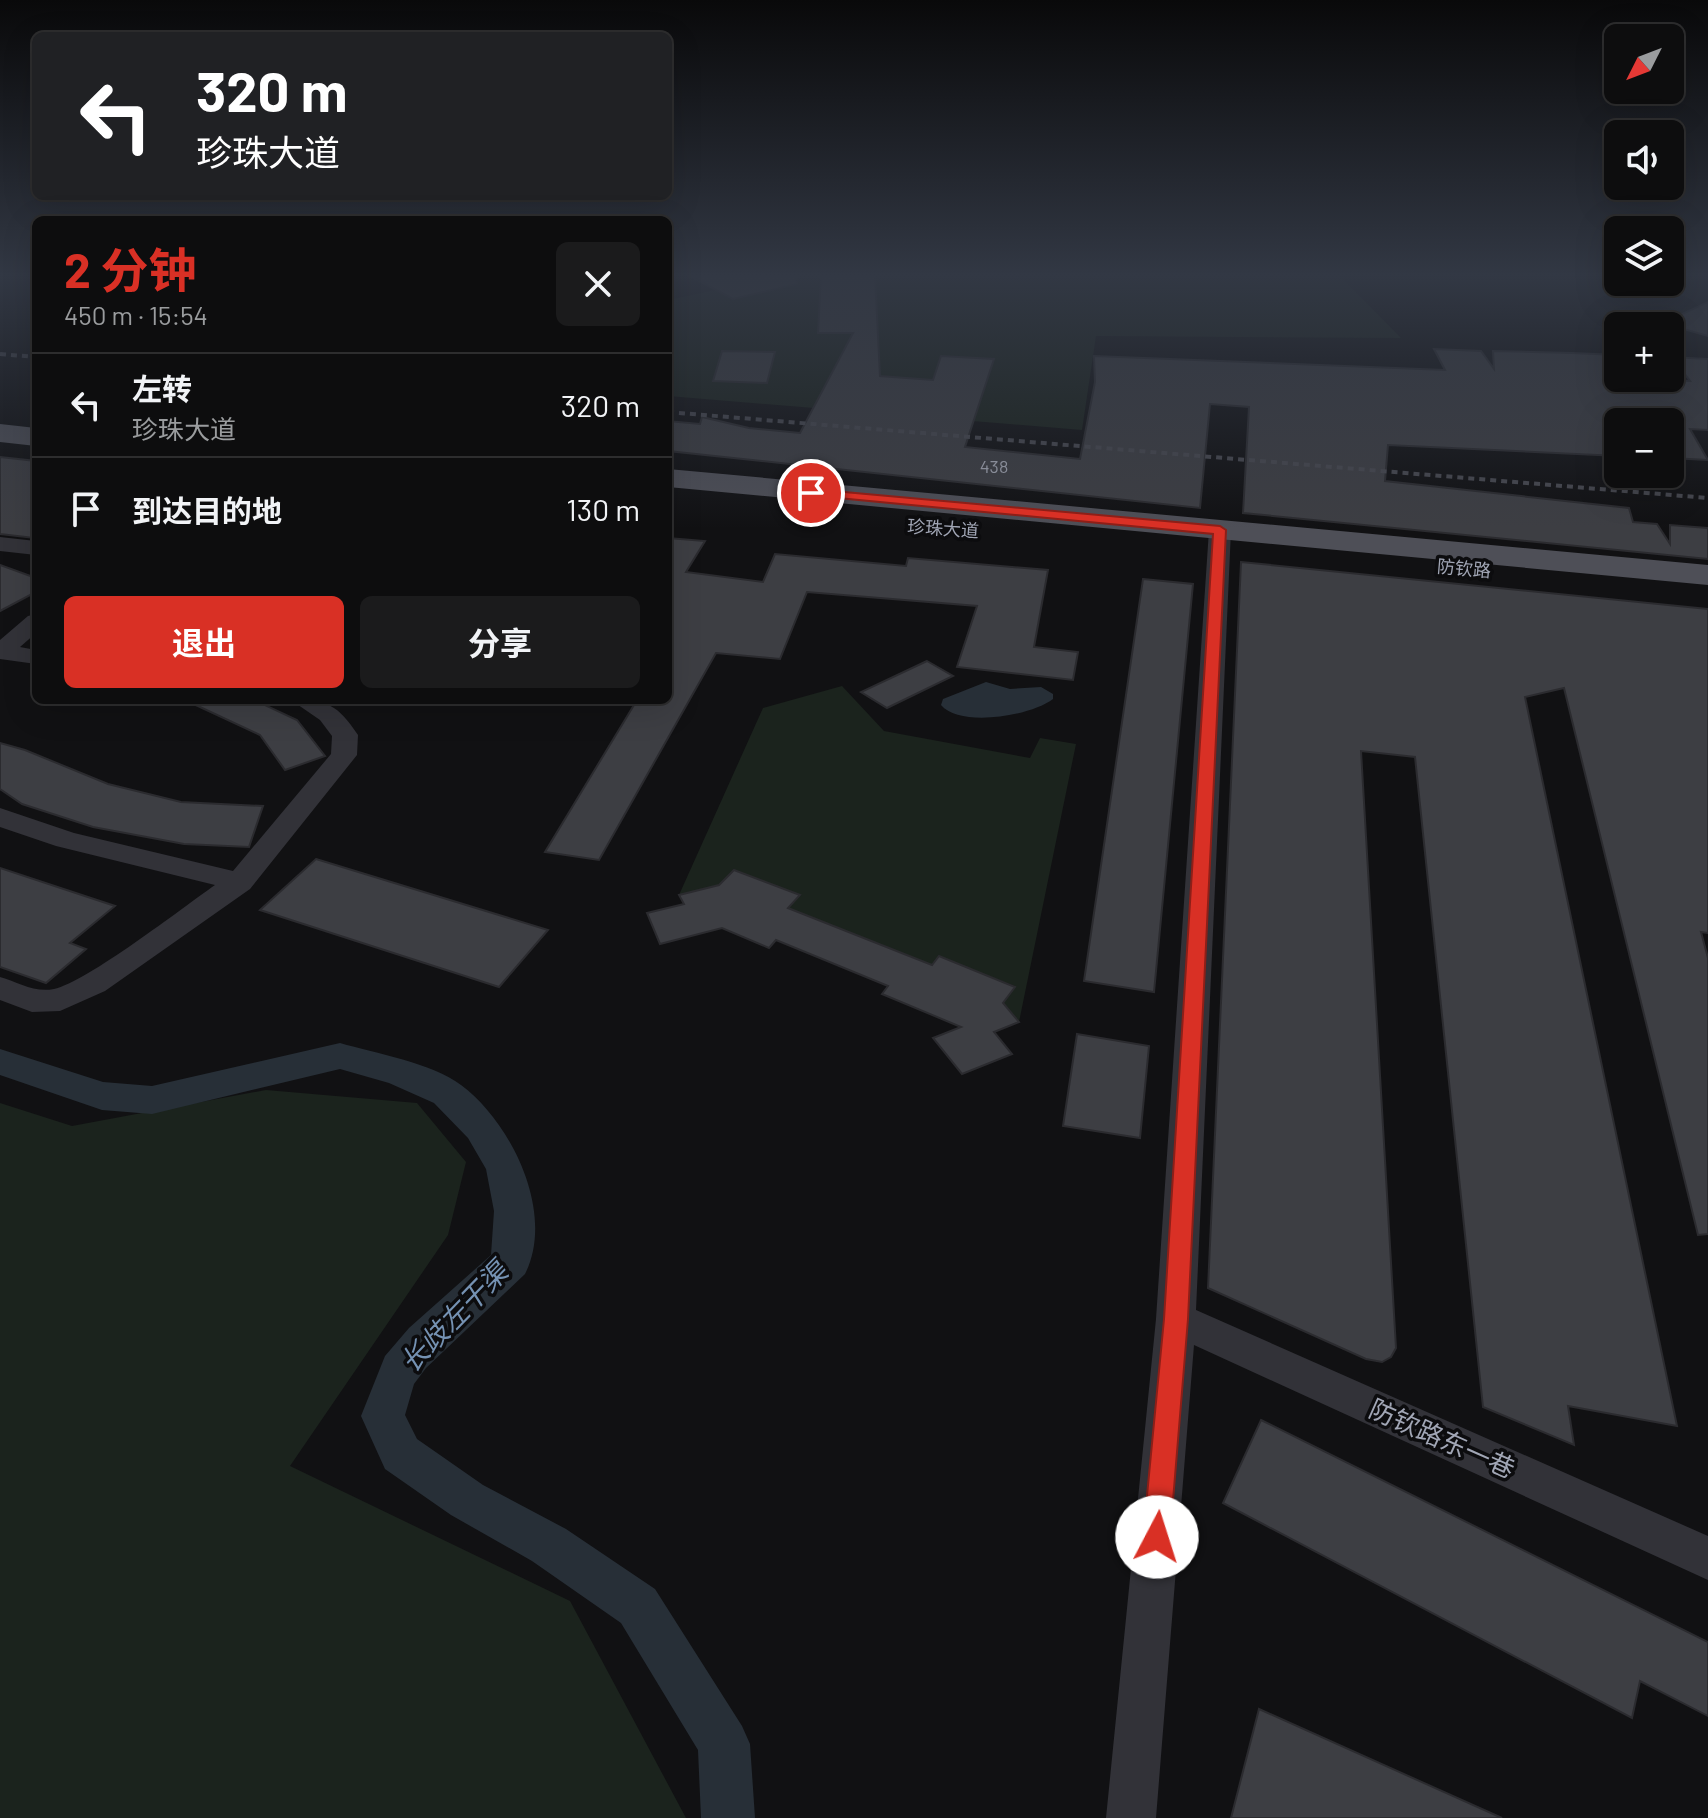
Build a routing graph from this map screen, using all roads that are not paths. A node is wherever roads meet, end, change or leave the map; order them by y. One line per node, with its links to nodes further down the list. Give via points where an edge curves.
1 (0, 411): 2 (main road)
2 (32, 415)
3 (0, 433): 4 (main road)
4 (32, 437)
5 (672, 478): 7 (main road, 珍珠大道)
6 (672, 502): 7 (main road, 珍珠大道, via 916,527)
7 (1220, 538): 10 (main road, 防钦路); 11 (main road, 防钦路); 19 (street)
8 (0, 544): 9 (street)
9 (32, 548)
10 (1708, 575)
11 (1708, 592)
12 (32, 624): 13 (street)
13 (0, 652): 14 (street)
14 (32, 656)
15 (311, 704): 17 (street, via 329,715 345,735 344,755)
16 (0, 817): 17 (street, via 66,840)
17 (240, 882): 18 (street, via 94,983 60,1000 32,1001)
18 (0, 988)
19 (1176, 1319): 20 (street, 防钦路东一巷); 21 (street)
20 (1708, 1558)
21 (1131, 1818)

